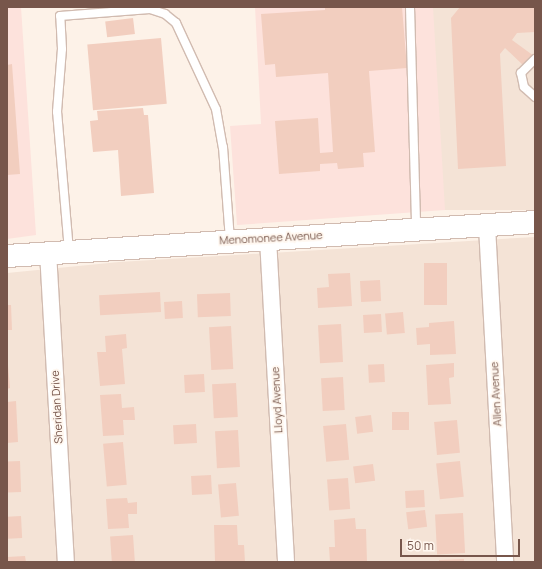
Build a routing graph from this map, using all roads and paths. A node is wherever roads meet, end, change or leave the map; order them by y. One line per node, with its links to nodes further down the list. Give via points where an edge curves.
1 (410, 7): 6 (lane)
2 (535, 59): 3 (lane, via 521,73 524,87)
3 (535, 96)
4 (535, 222): 5 (street, Menomonee Avenue)
5 (487, 226): 6 (street, Menomonee Avenue); 13 (street, Allen Avenue)
6 (416, 230): 7 (street, Menomonee Avenue)
7 (268, 239): 8 (street, Menomonee Avenue); 12 (street, Lloyd Avenue)
8 (230, 241): 9 (street, Menomonee Avenue); 9 (lane, via 223,147 216,109 176,23 165,14 150,9 60,16 62,49 58,124)
9 (58, 251): 10 (street, Menomonee Avenue); 11 (street, Sheridan Drive)
10 (7, 256)
11 (66, 562)
12 (286, 562)
13 (505, 562)

